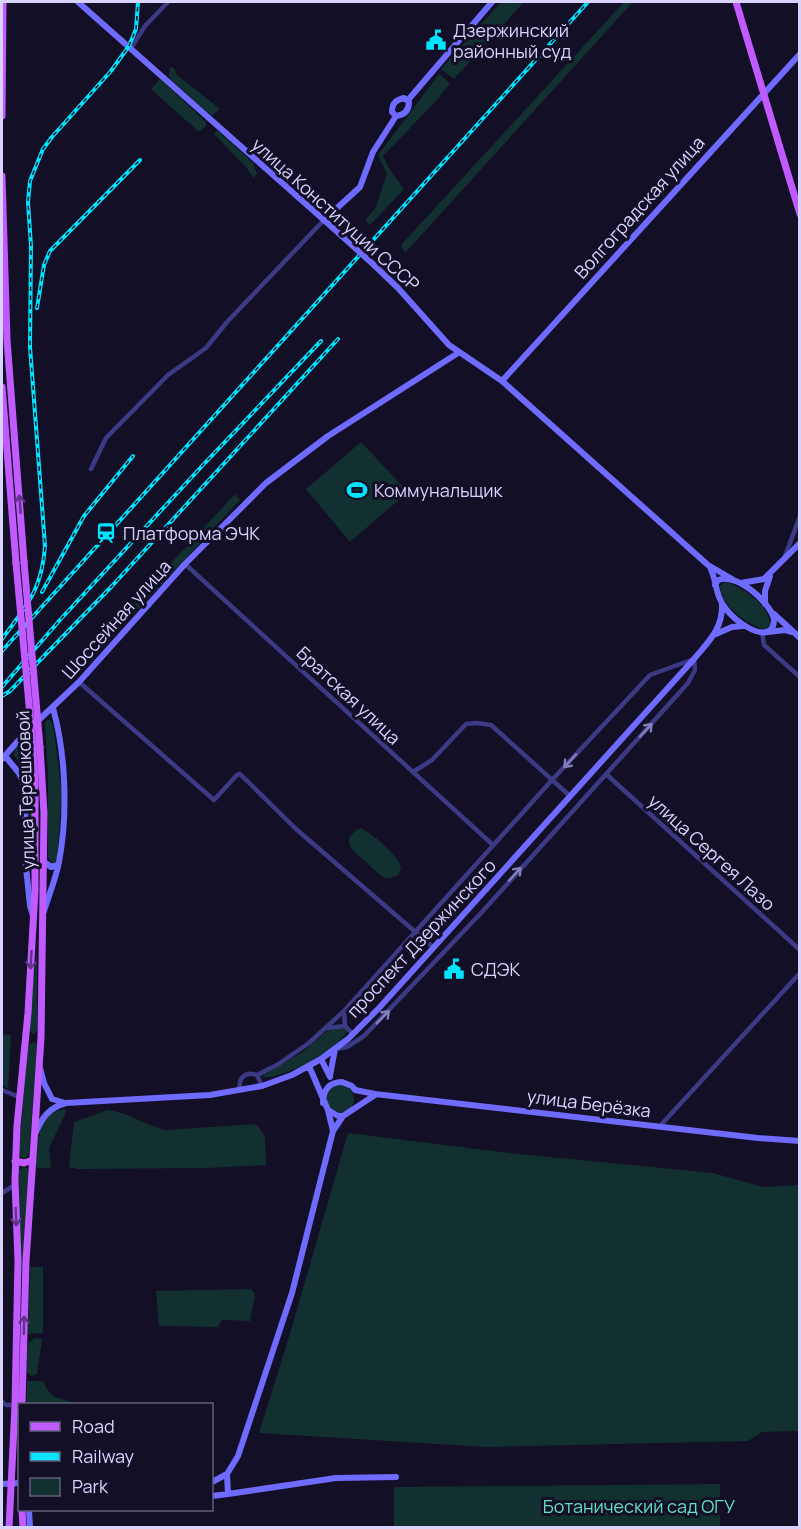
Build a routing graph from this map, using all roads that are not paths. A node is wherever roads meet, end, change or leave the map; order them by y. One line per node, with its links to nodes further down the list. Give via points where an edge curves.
1 (3, 2): 10 (main road)
2 (78, 2): 6 (main road, улица Конституции СССР)
3 (168, 2): 6 (street)
4 (492, 2): 9 (main road)
5 (736, 2): 8 (main road)
6 (131, 48): 14 (main road, улица Конституции СССР)
7 (800, 54): 8 (main road, Волгоградская улица)
8 (763, 94): 13 (main road); 17 (main road, Волгоградская улица)
9 (408, 100): 11 (main road, via 405,114); 11 (main road, via 399,99 393,104)
10 (2, 116)
11 (396, 116): 14 (main road, via 373,152 360,187)
12 (2, 176): 15 (main road, улица Терешковой)
13 (800, 214)
14 (324, 220): 16 (main road, улица Конституции СССР, bridge, via 374,264); 19 (street, via 206,348 168,375 106,438)
15 (3, 291): 23 (main road, улица Терешковой, one-way to 15)
16 (458, 353): 17 (main road, улица Конституции СССР); 24 (main road, Шоссейная улица, via 296,459 257,491)
17 (502, 381): 25 (main road, улица Конституции СССР)
18 (2, 387): 23 (main road, улица Терешковой)
19 (91, 469)
20 (800, 516): 22 (street)
21 (800, 543): 22 (main road)
22 (784, 560): 26 (main road)
23 (20, 563): 40 (main road, улица Терешковой, bridge)
24 (185, 564): 38 (main road, Шоссейная улица); 42 (street, Братская улица)
25 (708, 565): 27 (main road, улица Конституции СССР); 29 (main road, улица Конституции СССР)
26 (772, 573): 28 (main road, via 760,580); 31 (main road, via 766,586)
27 (732, 579): 28 (main road, улица Конституции СССР); 29 (main road, via 721,578)
28 (740, 583): 31 (main road, улица Конституции СССР)
29 (715, 585): 30 (main road, улица Конституции СССР)
30 (722, 604): 32 (main road); 35 (main road, проспект Дзержинского, via 720,625)
31 (767, 607): 33 (main road, via 774,622 772,629); 34 (main road)
32 (744, 626): 33 (main road); 35 (main road, проспект Дзержинского, via 723,630)
33 (764, 632): 34 (main road, via 785,630); 37 (street, via 764,645)
34 (797, 636)
35 (713, 637): 36 (main road, проспект Дзержинского)
36 (694, 660): 43 (street, one-way to 36, via 688,683 695,670); 44 (street, one-way to 44, via 650,675); 45 (main road, проспект Дзержинского)
37 (800, 677)
38 (79, 682): 39 (main road, Шоссейная улица); 57 (street, via 214,800 240,774 296,829)
39 (54, 708): 41 (main road, Шоссейная улица); 52 (main road, via 65,781)
40 (37, 748): 50 (main road, улица Терешковой); 51 (main road, улица Терешковой, via 44,813)
41 (3, 758): 49 (main road, via 19,773 25,788)
42 (413, 772): 44 (street, via 432,760 465,724 477,723 491,725); 46 (street, Братская улица)
43 (606, 774): 48 (street); 59 (street, улица Сергея Лазо)
44 (552, 780): 45 (street); 46 (street)
45 (570, 796): 47 (main road, проспект Дзержинского)
46 (493, 845): 57 (street)
47 (525, 846): 48 (street); 58 (main road, проспект Дзержинского)
48 (533, 854): 67 (street, one-way to 48, via 347,1047 373,1028)
49 (25, 857): 50 (main road, via 29,862); 53 (main road)
50 (35, 860): 53 (main road, улица Терешковой)
51 (43, 861): 52 (main road, via 51,867); 54 (main road, улица Терешковой)
52 (58, 865): 54 (main road)
53 (33, 918): 55 (main road, улица Терешковой)
54 (42, 918): 56 (main road, улица Терешковой)
55 (33, 931): 56 (main road); 65 (main road, улица Терешковой, one-way to 65)
56 (42, 931): 66 (main road, улица Терешковой)
57 (417, 932): 58 (street); 61 (street)
58 (434, 948): 64 (main road, проспект Дзержинского)
59 (800, 950)
60 (800, 973): 85 (street)
61 (344, 1011): 62 (street); 63 (street)
62 (345, 1026): 63 (street); 64 (street)
63 (327, 1028): 71 (street, via 295,1054)
64 (353, 1034): 67 (main road, проспект Дзержинского)
65 (25, 1038): 66 (main road); 79 (main road, улица Терешковой)
66 (41, 1038): 69 (main road, улица Терешковой)
67 (335, 1049): 68 (main road, проспект Дзержинского); 72 (main road)
68 (321, 1059): 70 (main road, проспект Дзержинского); 72 (main road)
69 (40, 1066): 81 (main road, via 46,1091 52,1099); 87 (main road, улица Терешковой)
70 (309, 1066): 74 (main road, проспект Дзержинского); 80 (main road)
71 (257, 1075): 74 (street); 76 (street, via 242,1077)
72 (330, 1076): 73 (main road)
73 (333, 1083): 77 (main road, via 347,1083); 80 (main road, via 325,1091)
74 (262, 1086): 76 (main road, проспект Дзержинского)
75 (2, 1090): 79 (street)
76 (240, 1090): 81 (main road, проспект Дзержинского)
77 (355, 1090): 78 (main road, улица Берёзка); 82 (main road)
78 (375, 1094): 82 (main road); 85 (main road, улица Берёзка)
79 (19, 1097): 90 (main road, улица Терешковой)
80 (323, 1102): 83 (main road)
81 (66, 1103): 87 (main road, via 47,1112)
82 (357, 1105): 84 (main road)
83 (328, 1110): 84 (main road); 86 (main road)
84 (343, 1116): 86 (main road)
85 (660, 1126): 88 (main road, улица Берёзка)
86 (333, 1131): 96 (main road, via 292,1293 238,1456)
87 (35, 1135): 89 (main road, улица Терешковой)
88 (800, 1141)
89 (33, 1160): 90 (main road); 93 (main road, улица Терешковой, one-way to 89)
90 (15, 1161): 91 (main road, улица Терешковой)
91 (15, 1185): 92 (street); 94 (main road, улица Терешковой, one-way to 94)
92 (2, 1193)
93 (19, 1403)
94 (19, 1403)
95 (18, 1431): 99 (main road, улица Терешковой)
96 (227, 1474): 98 (main road); 101 (main road)
97 (396, 1478): 101 (main road, via 322,1479)
98 (213, 1481)
99 (16, 1483): 100 (main road); 105 (main road, улица Терешковой)
100 (2, 1484)
101 (228, 1494): 102 (main road)
102 (213, 1496)
103 (22, 1511): 106 (main road)
104 (29, 1511): 107 (main road)
105 (9, 1527)
106 (23, 1527)
107 (30, 1527)

